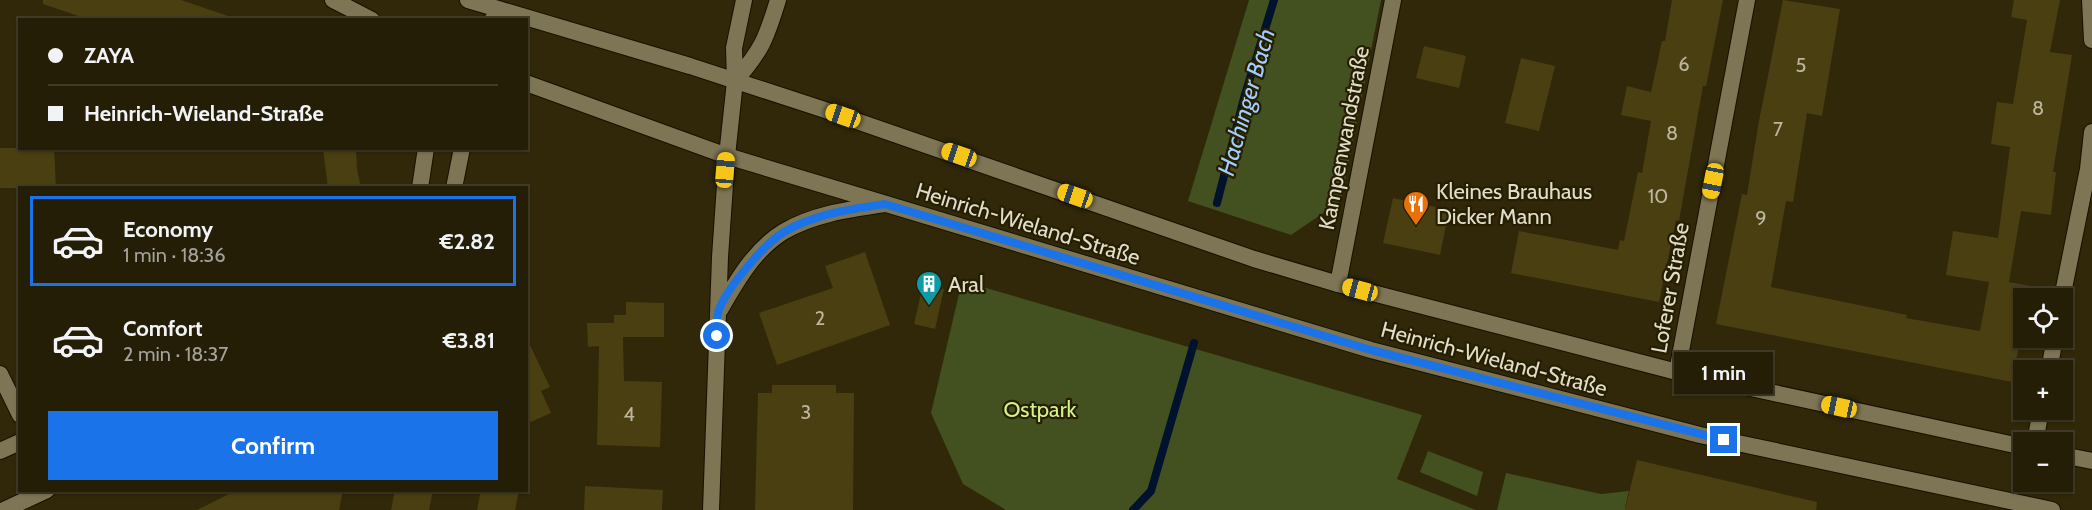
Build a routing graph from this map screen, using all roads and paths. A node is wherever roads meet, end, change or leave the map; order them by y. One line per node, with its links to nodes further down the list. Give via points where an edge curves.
1 (333, 0): 8 (main road)
2 (468, 0): 9 (main road, Heinrich-Wieland-Straße)
3 (744, 0): 12 (main road, via 734,48)
4 (778, 0): 12 (main road, via 762,46)
5 (1393, 0): 21 (main road, Kampenwandstraße)
6 (1747, 0): 24 (main road, Loferer Straße)
7 (2090, 0): 11 (main road)
8 (368, 18)
9 (526, 18)
10 (529, 19): 12 (main road, Heinrich-Wieland-Straße)
11 (2092, 40)
12 (735, 81): 17 (main road); 21 (main road, Heinrich-Wieland-Straße, via 905,136 1254,259)
13 (528, 86): 17 (main road, Heinrich-Wieland-Straße)
14 (2092, 132): 22 (main road)
15 (426, 150): 18 (main road)
16 (462, 150): 19 (main road)
17 (727, 156): 20 (main road, Heinrich-Wieland-Straße); 23 (main road)
18 (420, 186)
19 (454, 186)
20 (885, 204): 23 (main road, via 820,217 783,232 750,262); 35 (main road, Heinrich-Wieland-Straße, via 1382,353 1700,435)
21 (1338, 284): 24 (main road, Heinrich-Wieland-Straße)
22 (2064, 288)
23 (718, 313): 34 (main road)
24 (1677, 372): 28 (main road, Heinrich-Wieland-Straße)
25 (0, 374): 26 (main road)
26 (18, 411)
27 (18, 443): 29 (main road)
28 (2013, 445)
29 (0, 451)
30 (2073, 457): 31 (main road)
31 (2092, 461)
32 (43, 492): 33 (main road)
33 (4, 510)
34 (711, 510)
35 (2052, 510)

